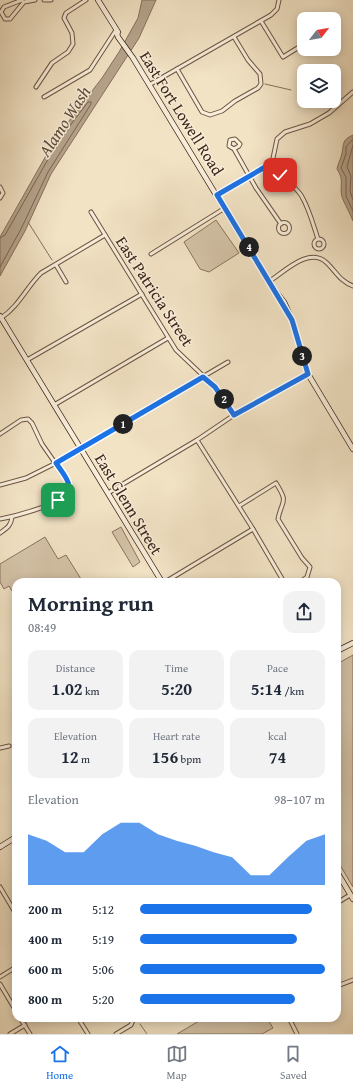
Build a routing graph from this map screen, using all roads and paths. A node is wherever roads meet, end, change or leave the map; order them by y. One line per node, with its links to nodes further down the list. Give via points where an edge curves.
1 (35, 0): 7 (street, via 24,2 10,18 5,19 1,12 4,7)
2 (44, 0): 3 (street)
3 (52, 0)
4 (86, 0): 14 (street, via 66,13 64,18 72,33 73,44 68,52 52,63)
5 (98, 0): 9 (street, East Fort Lowell Road)
6 (279, 0): 8 (street, via 277,9)
7 (21, 1)
8 (261, 21): 10 (street); 11 (street, via 283,57)
9 (116, 30): 13 (street, East Fort Lowell Road); 15 (street, via 90,70)
10 (234, 37): 12 (street); 12 (street, via 260,74 261,81 258,88 222,111 210,115 202,112)
11 (297, 48)
12 (177, 69): 13 (street)
13 (149, 85): 23 (street, East Fort Lowell Road)
14 (36, 87)
15 (52, 92): 17 (street); 18 (street)
16 (353, 92): 20 (street, via 329,113 310,124 285,132 278,139)
17 (44, 97)
18 (55, 97)
19 (234, 149): 21 (street)
20 (272, 163): 21 (street); 29 (street, via 300,195)
21 (248, 176): 23 (street); 27 (street)
22 (0, 187): 24 (street)
23 (217, 195): 25 (street, East Fort Lowell Road)
24 (0, 198)
25 (225, 208): 30 (street); 32 (street, East Fort Lowell Road)
26 (91, 212): 28 (street, East Patricia Street)
27 (281, 224)
28 (105, 235): 31 (street); 35 (street, East Patricia Street)
29 (318, 239)
30 (151, 254)
31 (56, 265): 33 (street); 36 (street, via 32,282 13,310)
32 (270, 281): 34 (street, via 312,256 327,263 336,275); 40 (street, East Fort Lowell Road, via 292,320)
33 (66, 282)
34 (353, 286)
35 (142, 294): 37 (street, East Patricia Street); 38 (street)
36 (1, 317): 38 (street, East Glenn Street)
37 (168, 338): 41 (street, East Patricia Street, via 176,350); 42 (street)
38 (27, 360): 42 (street, East Glenn Street)
39 (228, 362): 41 (street)
40 (308, 374): 43 (street); 47 (street, East Fort Lowell Road)
41 (203, 377): 43 (street, East Patricia Street, via 215,387); 46 (street)
42 (54, 405): 46 (street, East Glenn Street)
43 (234, 415): 45 (street)
44 (0, 434): 48 (street, via 21,420 28,419)
45 (197, 440): 50 (street); 51 (street)
46 (81, 449): 48 (street); 50 (street, East Glenn Street)
47 (353, 449)
48 (56, 463): 49 (street, via 26,478); 52 (street, via 69,483 66,494 58,500)
49 (0, 485)
50 (108, 493): 56 (street, East Glenn Street)
51 (239, 506): 54 (street); 59 (street, via 276,483 284,496 278,519 310,567)
52 (12, 517): 53 (street); 55 (street, via 8,528)
53 (0, 519)
54 (253, 529): 57 (street); 58 (street)
55 (0, 533)
56 (161, 578)
57 (170, 578)
58 (282, 578)
59 (306, 578)
60 (353, 643): 61 (street)
61 (341, 650)
62 (9, 746): 63 (street)
63 (1, 748)
64 (12, 840): 65 (street)
65 (0, 847)
66 (341, 879): 68 (street)
67 (0, 887): 70 (street)
68 (352, 897): 69 (street)
69 (341, 901)
70 (12, 907)
71 (12, 970): 72 (street)
72 (0, 977)
73 (353, 980): 75 (street)
74 (0, 984): 76 (street)
75 (341, 984)
76 (12, 1004)
77 (23, 1022): 81 (street)
78 (80, 1022): 84 (street)
79 (132, 1022): 85 (street)
80 (291, 1022): 86 (street)
81 (25, 1025): 82 (street); 83 (street)
82 (10, 1034)
83 (30, 1034)
84 (88, 1034)
85 (116, 1034)
86 (297, 1034)

